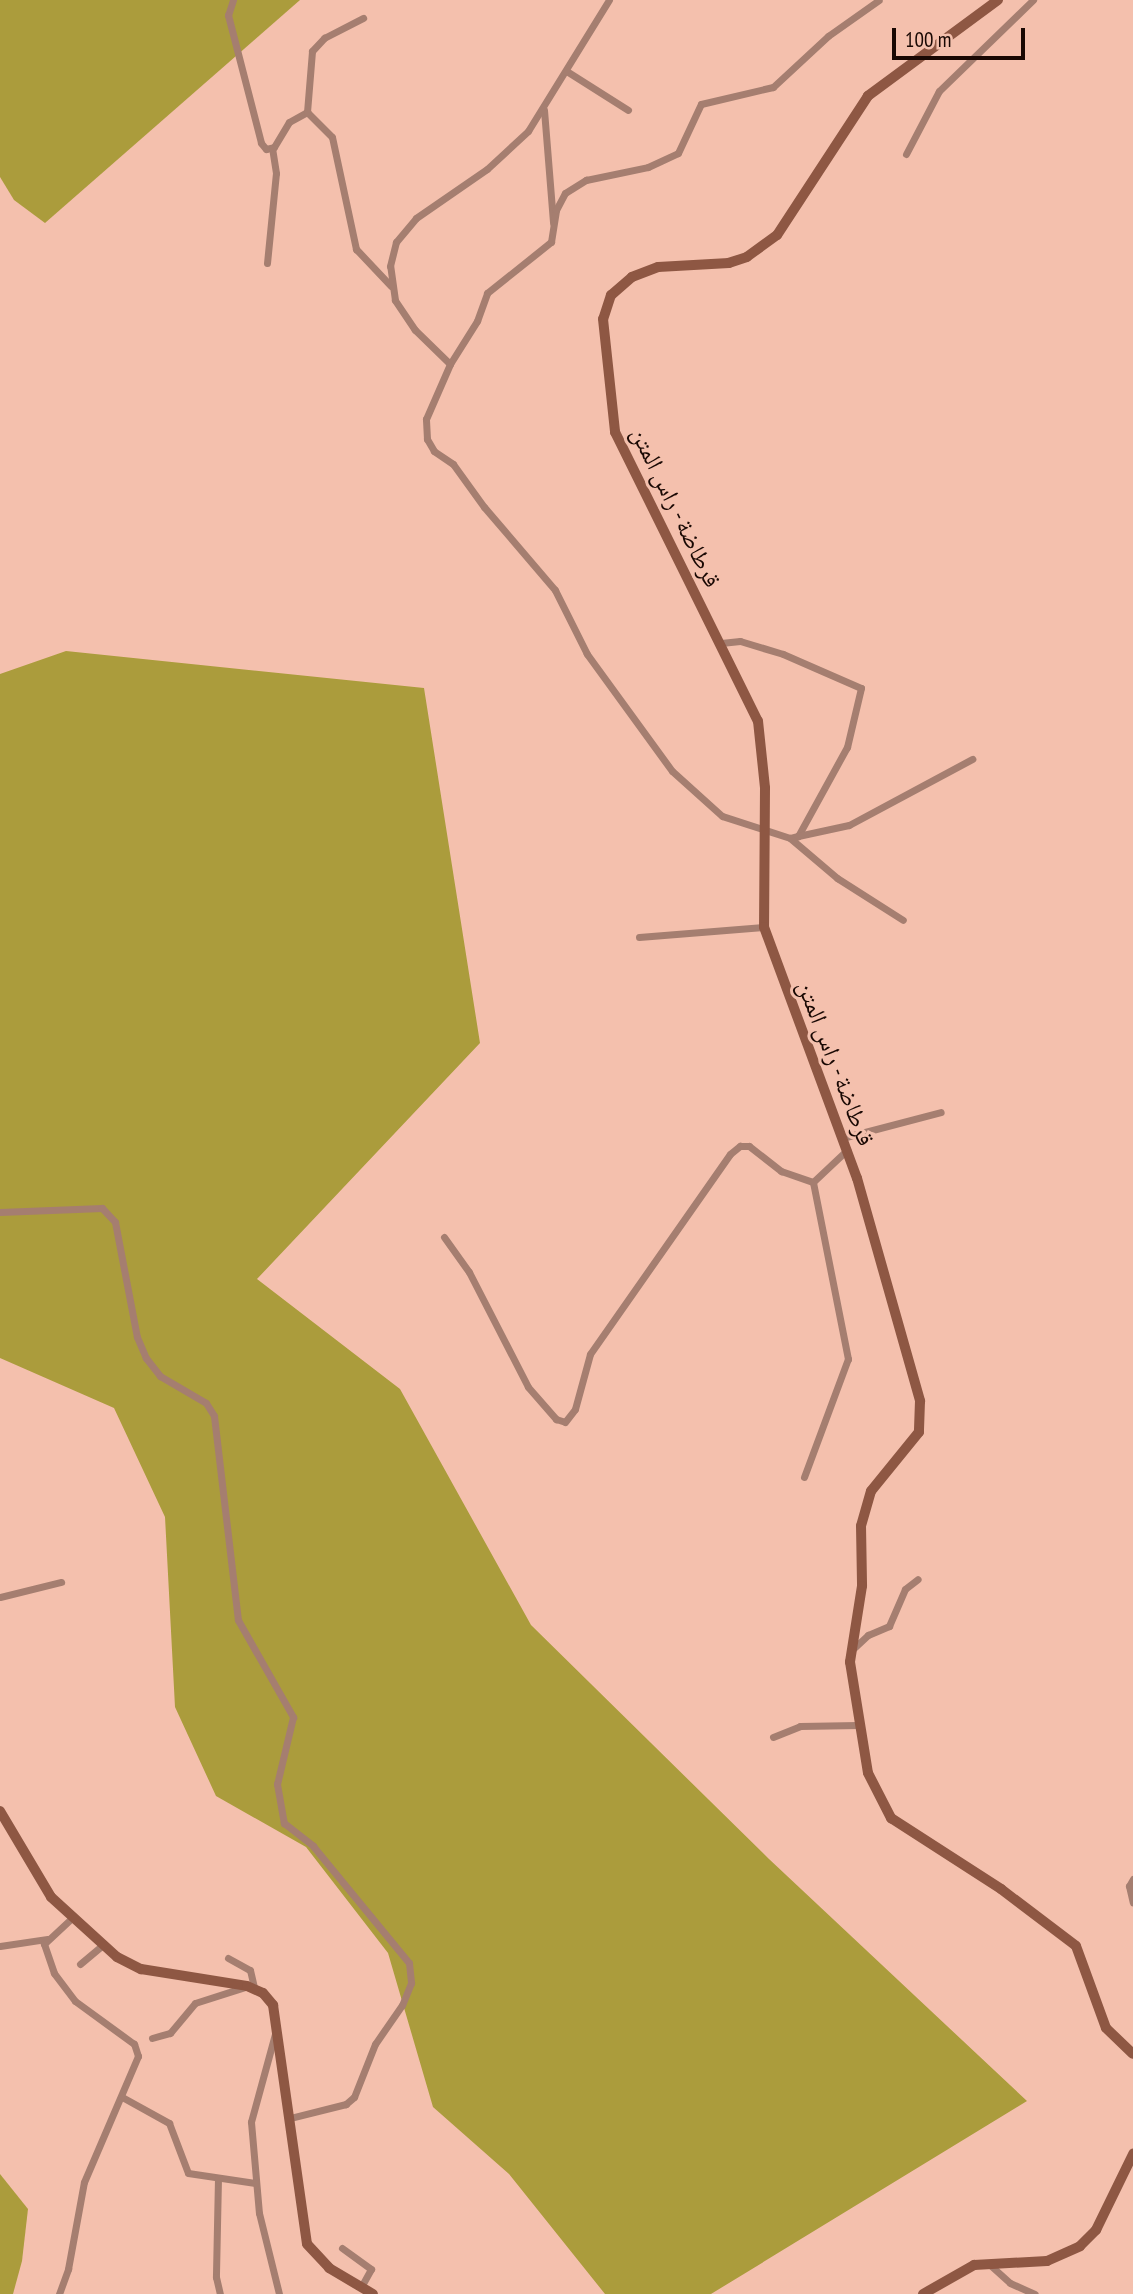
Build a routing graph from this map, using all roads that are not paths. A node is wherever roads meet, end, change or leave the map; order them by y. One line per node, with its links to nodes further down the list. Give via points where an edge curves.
1 (233, 0): 11 (street, via 228,15 246,73 250,110 261,143)
2 (609, 0): 7 (street)
3 (878, 0): 13 (street, via 828,36 773,87 701,104 678,153 648,167 586,180 565,193 556,210)
4 (998, 0): 17 (main road, قرطاضة - راس المتن, via 868,96 804,200 767,242 729,263 645,271 624,282 603,310 615,432)
5 (1033, 0): 12 (street, via 939,91)
6 (363, 18): 10 (street, via 324,38 312,51)
7 (568, 72): 8 (street); 9 (street)
8 (544, 110): 13 (street, via 550,216); 15 (street, via 494,163 402,232 392,254)
9 (628, 110)
10 (307, 113): 11 (street, via 289,122); 15 (street, via 332,137 356,249)
11 (272, 148): 14 (street, via 276,173)
12 (906, 154)
13 (555, 230): 16 (street, via 545,248 487,293 465,346)
14 (267, 263)
15 (391, 286): 16 (street, via 415,330)
16 (450, 364): 19 (street, via 426,419 427,439 434,451 453,464 555,590 587,654 672,771 722,816)
17 (721, 643): 19 (main road, قرطاضة - راس المتن, via 758,721); 20 (street, via 740,641 783,654 861,688 847,747)
18 (972, 760): 20 (street, via 849,825)
19 (764, 828): 20 (street); 22 (main road, قرطاضة - راس المتن)
20 (794, 837): 21 (street, via 837,878)
21 (904, 920)
22 (764, 927): 23 (street); 25 (main road, قرطاضة - راس المتن)
23 (639, 937)
24 (941, 1112): 25 (street)
25 (842, 1138): 26 (main road, قرطاضة - راس المتن)
26 (846, 1150): 27 (street); 34 (main road, قرطاضة - راس المتن, via 920,1401 921,1420 919,1432 864,1504 862,1586)
27 (813, 1182): 29 (street, via 781,1171 748,1146 730,1154 590,1354 575,1409 565,1422 556,1419 528,1387 469,1272); 30 (street, via 848,1359)
28 (0, 1212): 51 (street, via 102,1208 115,1222 137,1337 146,1358 160,1376 206,1403 214,1416 238,1620 293,1717 277,1784 284,1823 313,1846 409,1962 407,1994 375,2044 354,2097 346,2104)
29 (444, 1237)
30 (804, 1477)
31 (918, 1579): 34 (street, via 905,1589 889,1626 859,1642)
32 (61, 1582): 33 (street)
33 (0, 1597)
34 (850, 1662): 35 (main road, قرطاضة - راس المتن)
35 (858, 1725): 36 (street, via 800,1726); 49 (main road, قرطاضة - راس المتن, via 867,1773 891,1818 1040,1916 1076,1946 1106,2028)
36 (773, 1737)
37 (0, 1811): 40 (main road, via 44,1887)
38 (1133, 1879): 39 (street, via 1129,1886)
39 (1133, 1903)
40 (71, 1919): 41 (street); 42 (main road)
41 (47, 1939): 43 (street); 50 (street, via 49,1960 65,1989 137,2050 137,2063)
42 (103, 1945): 45 (street); 46 (main road, via 141,1969)
43 (0, 1946)
44 (228, 1958): 46 (street, via 250,1970)
45 (80, 1964)
46 (250, 1987): 47 (main road, via 274,2005); 48 (street, via 195,2003 170,2033)
47 (277, 2027): 51 (main road); 54 (street, via 252,2111)
48 (152, 2038)
49 (1133, 2054)
50 (122, 2097): 53 (street, via 169,2123 188,2173); 58 (street, via 84,2182)
51 (290, 2118): 57 (main road, via 307,2244 329,2268)
52 (1133, 2154): 56 (main road, via 1096,2230 1080,2246 1047,2261)
53 (218, 2178): 54 (street); 59 (street, via 216,2277)
54 (256, 2183): 60 (street)
55 (342, 2248): 57 (street, via 371,2269)
56 (988, 2263): 62 (main road, via 955,2273); 63 (street, via 1010,2283)
57 (361, 2287): 61 (main road)
58 (59, 2294)
59 (220, 2294)
60 (279, 2294)
61 (373, 2294)
62 (923, 2294)
63 (1035, 2294)

